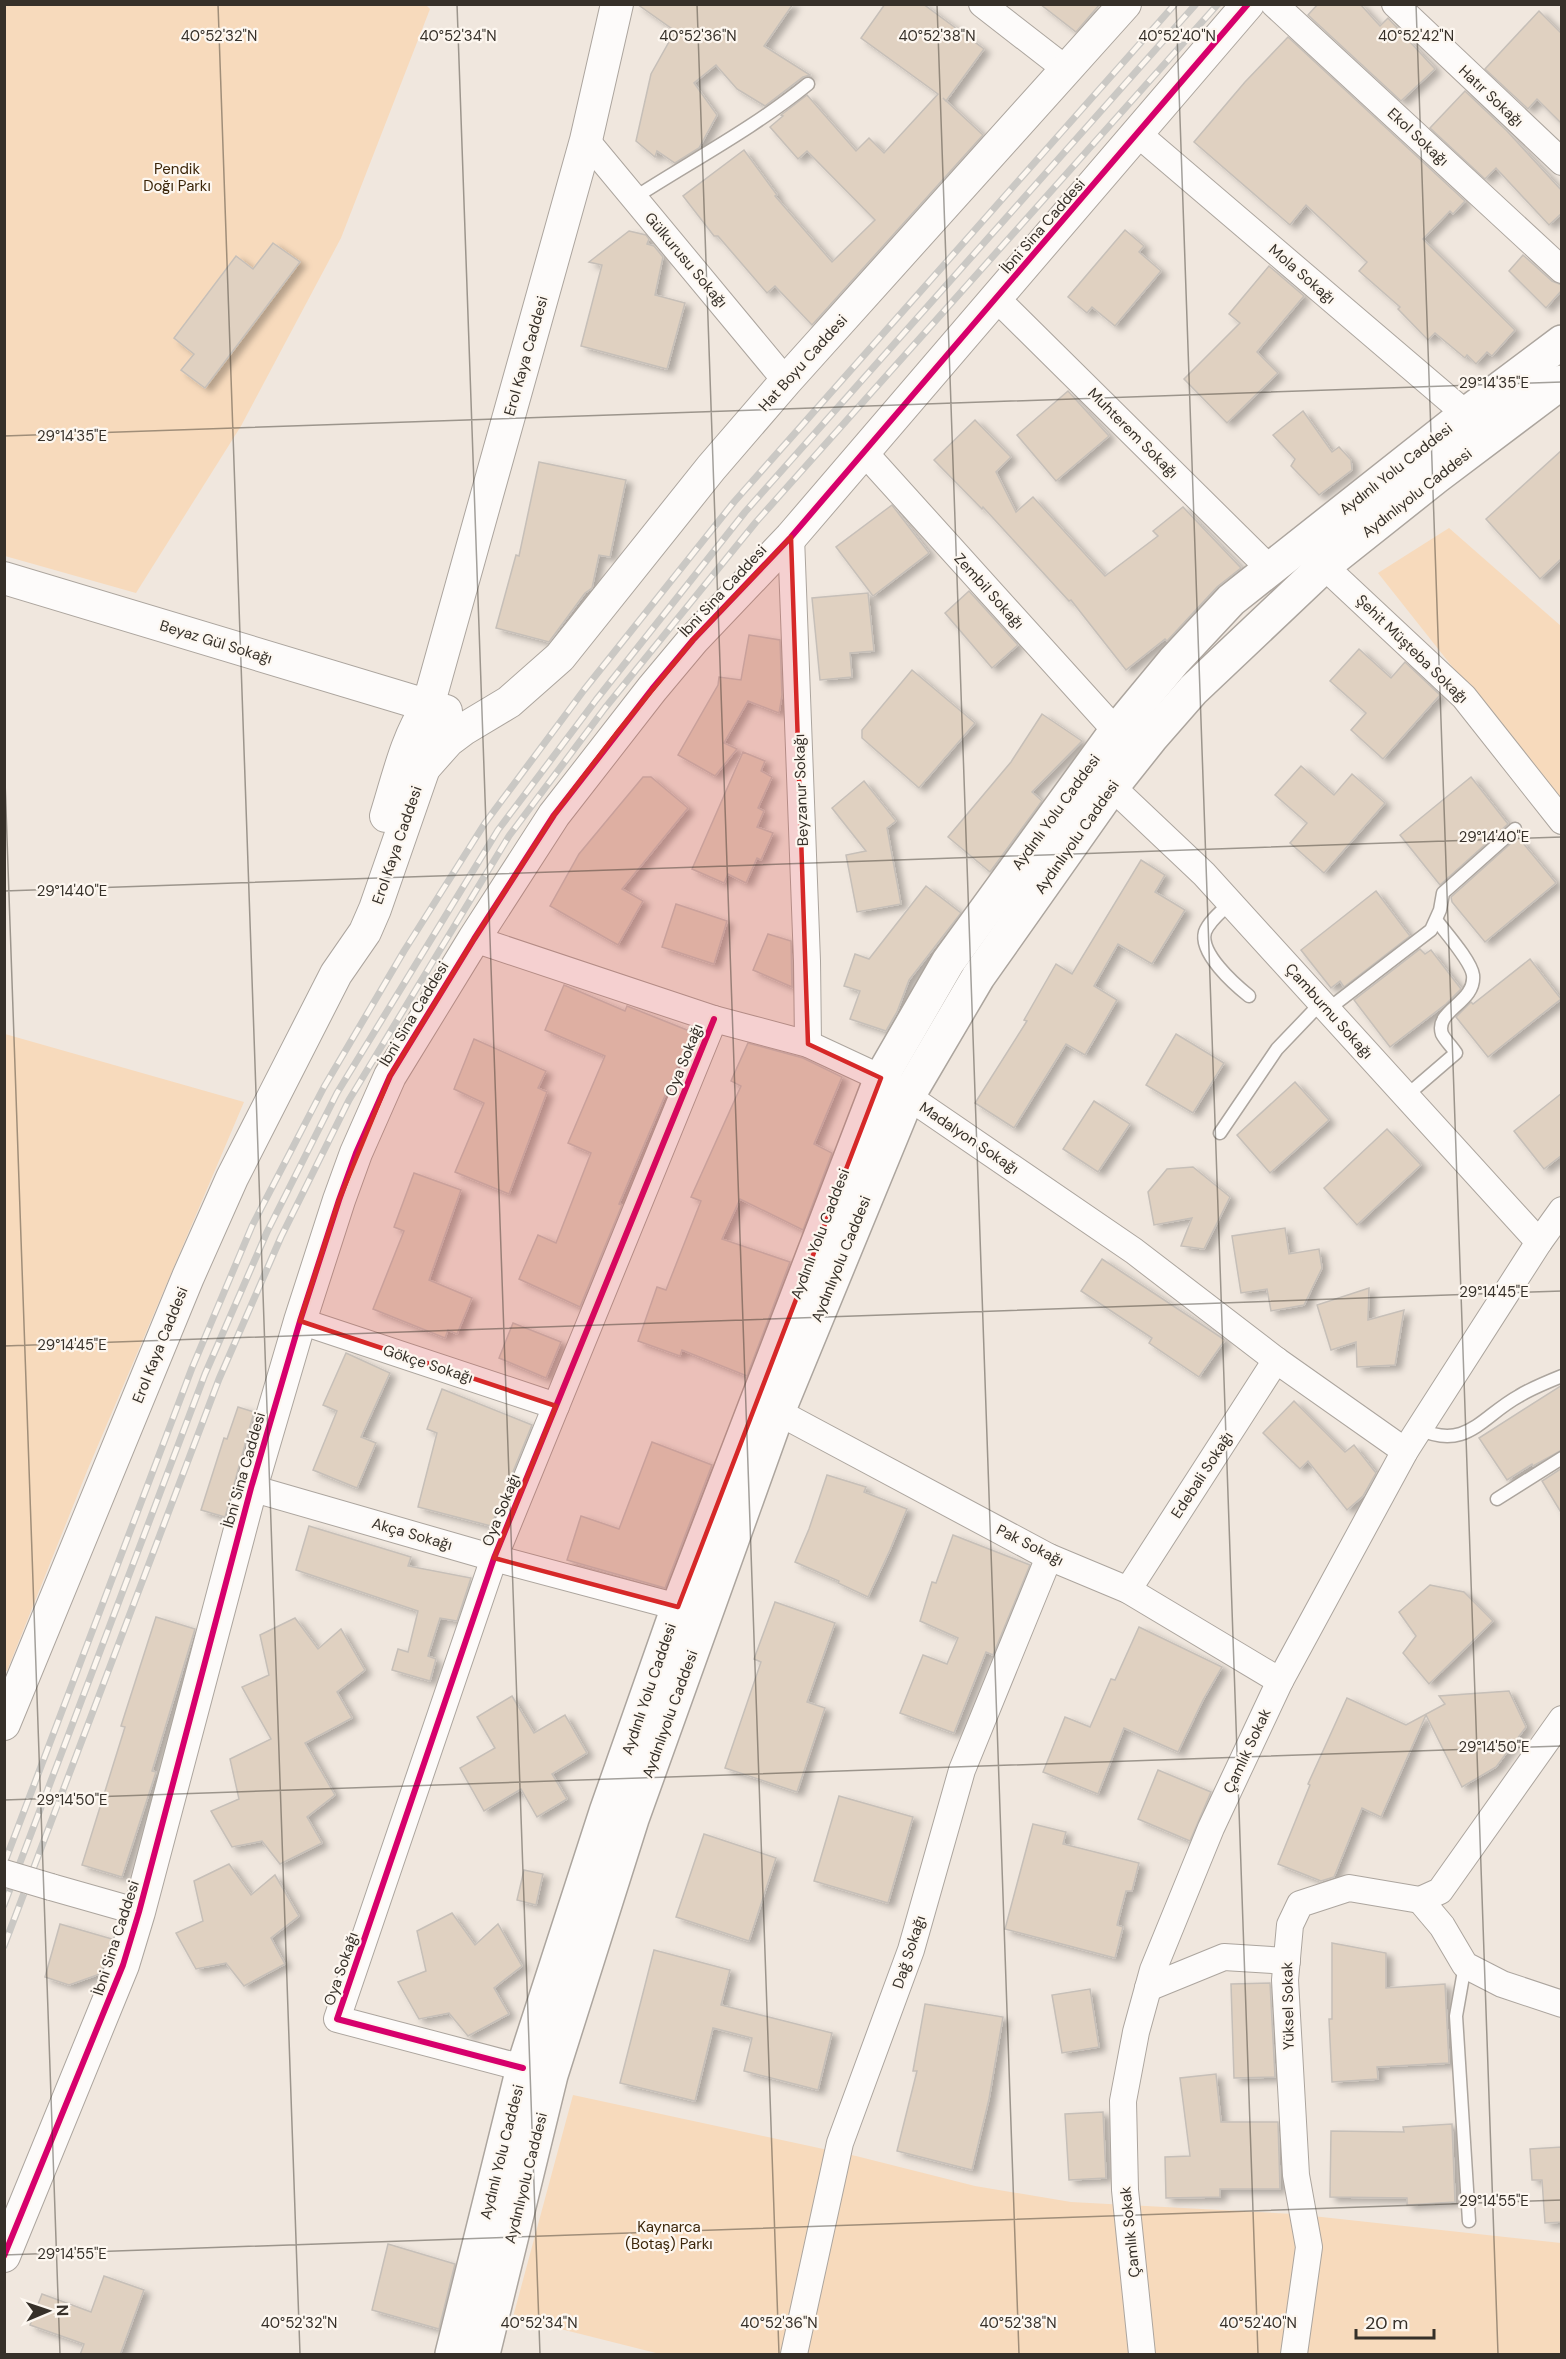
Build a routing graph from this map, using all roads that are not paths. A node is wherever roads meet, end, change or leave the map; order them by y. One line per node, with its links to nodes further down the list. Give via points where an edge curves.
1 (617, 4): 10 (street, Erol Kaya Caddesi)
2 (982, 4): 7 (street)
3 (1125, 4): 7 (street, Hat Boyu Caddesi)
4 (1248, 4): 9 (street, İbni Sina Caddesi)
5 (1274, 4): 13 (street, Ekol Sokağı)
6 (1395, 4): 11 (street, Hatır Sokağı)
7 (1067, 70): 16 (street, Hat Boyu Caddesi)
8 (808, 84): 12 (lane, via 734,138)
9 (1138, 134): 14 (street, İbni Sina Caddesi); 18 (street, Mola Sokağı)
10 (586, 140): 12 (street, Gülkurusu Sokağı); 24 (street, Erol Kaya Caddesi)
11 (1562, 162)
12 (634, 198): 16 (street, Gülkurusu Sokağı)
13 (1562, 270)
14 (996, 298): 19 (street, İbni Sina Caddesi); 22 (street, Muhterem Sokağı)
15 (1562, 342): 18 (main road, Aydınlı Yolu Caddesi)
16 (786, 381): 25 (street, Hat Boyu Caddesi, via 560,657 509,702)
17 (1562, 382): 21 (main road, Aydınlıyolu Caddesi)
18 (1466, 414): 22 (main road, Aydınlı Yolu Caddesi)
19 (863, 451): 20 (street, İbni Sina Caddesi); 26 (street, Zembil Sokağı)
20 (791, 537): 33 (street, İbni Sina Caddesi, via 693,640 616,734 554,815); 38 (street, Beyzanur Sokağı)
21 (1324, 566): 28 (main road, Aydınlıyolu Caddesi, via 1193,690); 29 (street, Şehit Müşteba Sokağı, via 1464,697)
22 (1270, 569): 26 (main road, Aydınlı Yolu Caddesi, via 1231,600)
23 (4, 578): 24 (street, Beyaz Gül Sokağı)
24 (428, 705): 25 (street, Beyaz Gül Sokağı); 27 (street, Erol Kaya Caddesi); 34 (street, Erol Kaya Caddesi, via 407,745)
25 (482, 718): 27 (street, Hat Boyu Caddesi, via 448,741)
26 (1116, 731): 39 (main road, Aydınlı Yolu Caddesi, via 948,962)
27 (424, 768): 34 (street, Erol Kaya Caddesi, via 375,909 365,932)
28 (1112, 787): 31 (street, Çamburnu Sokağı); 40 (main road, Aydınlıyolu Caddesi, via 978,977)
29 (1562, 821)
30 (1515, 829): 32 (lane, via 1443,893)
31 (1230, 903): 35 (lane, via 1208,926 1205,945 1219,967); 36 (street, Çamburnu Sokağı)
32 (1437, 921): 36 (lane, via 1423,938); 41 (lane, via 1471,968 1473,982 1467,997 1443,1020 1442,1034 1456,1053)
33 (474, 939): 37 (street, Madalyon Sokağı); 45 (street, İbni Sina Caddesi, via 390,1076 356,1153)
34 (336, 974): 61 (street, Erol Kaya Caddesi, via 238,1167 188,1277)
35 (1249, 996)
36 (1324, 1006): 41 (street, Çamburnu Sokağı); 42 (lane, via 1276,1049)
37 (714, 1019): 38 (street, Madalyon Sokağı); 48 (street, Oya Sokağı)
38 (808, 1044): 39 (street, Madalyon Sokağı)
39 (881, 1077): 40 (street, Madalyon Sokağı); 58 (main road, Aydınlı Yolu Caddesi)
40 (908, 1096): 46 (street, Madalyon Sokağı, via 1134,1251); 49 (main road, Aydınlıyolu Caddesi)
41 (1406, 1096): 44 (street, Çamburnu Sokağı)
42 (1220, 1133)
43 (1562, 1210): 44 (street, Çamlık Sokak)
44 (1539, 1242): 50 (street, Çamlık Sokak)
45 (300, 1321): 48 (street, Gökçe Sokağı); 53 (street, İbni Sina Caddesi)
46 (1276, 1360): 51 (street, Madalyon Sokağı); 57 (street, Edebali Sokağı)
47 (1562, 1376): 50 (lane, via 1517,1396 1480,1426 1463,1434 1449,1437)
48 (556, 1406): 56 (street, Oya Sokağı)
49 (778, 1412): 55 (street, Pak Sokağı); 73 (main road, Aydınlıyolu Caddesi, via 632,1819 551,2075)
50 (1419, 1429): 51 (street, Çamlık Sokak)
51 (1405, 1451): 59 (street, Çamlık Sokak)
52 (1562, 1458): 54 (lane)
53 (250, 1488): 56 (street, Akça Sokağı); 64 (street, İbni Sina Caddesi)
54 (1497, 1499)
55 (1049, 1557): 57 (street, Pak Sokağı); 74 (street, Dağ Sokağı, via 962,1770 911,1950 840,2143)
56 (494, 1558): 58 (street, Akça Sokağı); 69 (street, Oya Sokağı, via 337,2019)
57 (1128, 1590): 59 (street, Pak Sokağı)
58 (678, 1607): 69 (main road, Aydınlı Yolu Caddesi)
59 (1280, 1681): 67 (street, Çamlık Sokak, via 1211,1828)
60 (1562, 1719): 63 (street, via 1440,1891)
61 (4, 1724)
62 (4, 1873): 64 (street, bridge)
63 (1420, 1900): 65 (street, Yüksel Sokak, via 1349,1888 1300,1904 1290,1925); 66 (street, via 1442,1926)
64 (140, 1912): 71 (street, İbni Sina Caddesi, via 123,1965)
65 (1287, 1961): 67 (street, via 1224,1957); 76 (street, Yüksel Sokak, via 1296,2175 1309,2247)
66 (1465, 1965): 68 (street, via 1502,1984); 70 (lane, via 1456,2016)
67 (1148, 1988): 75 (street, Çamlık Sokak, via 1123,2101 1125,2190)
68 (1562, 2004)
69 (523, 2068): 72 (main road, Aydınlı Yolu Caddesi)
70 (1469, 2221)
71 (4, 2256)
72 (452, 2355)
73 (483, 2355)
74 (794, 2355)
75 (1142, 2355)
76 (1294, 2355)

